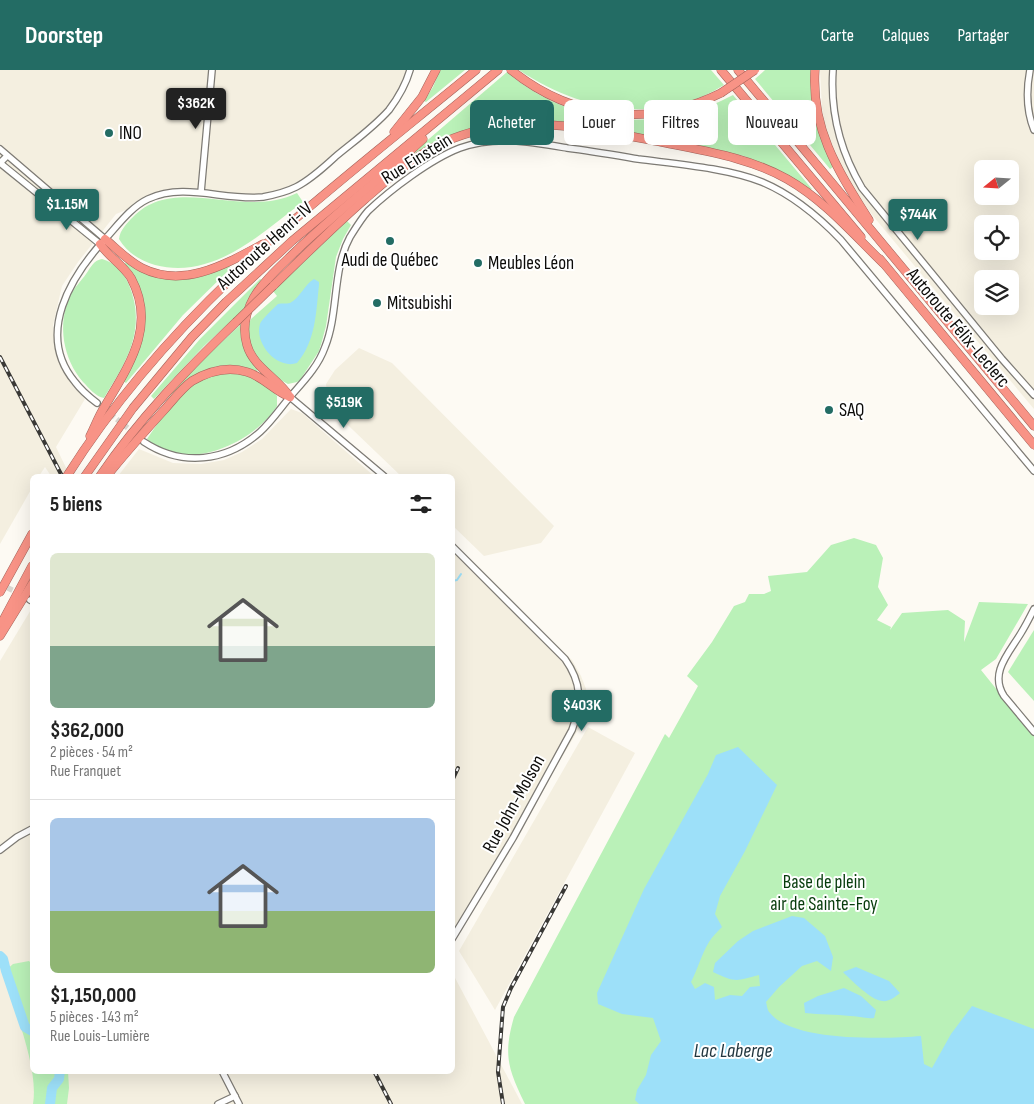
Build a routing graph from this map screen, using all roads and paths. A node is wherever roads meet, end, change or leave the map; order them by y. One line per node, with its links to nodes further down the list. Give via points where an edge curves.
1 (212, 70): 19 (street)
2 (410, 70): 19 (street, via 389,109 369,130 297,186 264,196)
3 (436, 70): 16 (highway, via 418,104)
4 (476, 70): 16 (highway, Autoroute Henri-IV)
5 (498, 70): 13 (highway, Autoroute Henri-IV)
6 (511, 70): 9 (highway, bridge, via 569,104 595,111 649,114 696,104 721,93)
7 (721, 70): 23 (highway, Autoroute Félix-Leclerc)
8 (738, 70): 22 (highway, Autoroute Félix-Leclerc)
9 (755, 70)
10 (815, 70): 22 (highway, via 816,105 828,149)
11 (833, 70): 24 (street, via 832,96 838,131 846,157 862,188)
12 (1030, 70): 14 (street, via 1027,96)
13 (485, 81): 25 (highway, via 318,230 266,280 254,298 245,320 247,347 254,359); 33 (highway, Autoroute Henri-IV, via 292,241 226,302 145,393)
14 (1034, 130)
15 (1, 150): 17 (street)
16 (379, 150): 20 (highway, Autoroute Henri-IV)
17 (7, 156): 18 (street); 21 (street, via 62,201)
18 (0, 163): 21 (street)
19 (201, 192): 21 (street, via 173,192 146,200 125,217)
20 (270, 240): 21 (highway, via 218,267 192,274 168,275 143,268); 30 (highway, Autoroute Henri-IV, via 166,346)
21 (103, 242): 26 (street, via 70,285 60,310 57,334 65,367 74,382); 30 (highway, via 106,252 130,277 142,320 135,352)
22 (883, 244): 27 (highway, Autoroute Félix-Leclerc)
23 (883, 263): 29 (highway, Autoroute Félix-Leclerc); 34 (highway, bridge, via 809,194 786,178 754,164 713,152 561,125 523,124 469,133 443,142 419,156 342,220 188,369 126,439)
24 (1034, 395)
25 (290, 397): 28 (street, Rue Einstein, via 262,431 245,443 210,457 169,455); 31 (street, Rue Einstein, via 318,362 326,346 343,255 348,240 366,213 423,169 457,149 491,141 529,142 736,174 792,198 841,240); 35 (highway, via 259,376 247,372 221,370 208,373 192,381 176,396); 36 (street)
26 (97, 403)
27 (1032, 423)
28 (144, 442)
29 (1034, 445)
30 (81, 454): 32 (highway, Autoroute Henri-IV)
31 (1034, 471)
32 (68, 474)
33 (86, 474)
34 (101, 474)
35 (109, 474)
36 (382, 474)
37 (30, 538): 41 (highway)
38 (455, 549): 48 (street, Rue John-Molson, via 565,658 574,672 580,700 572,730 513,838)
39 (30, 570): 43 (highway)
40 (30, 587): 44 (highway)
41 (0, 592)
42 (1034, 609): 45 (street, via 1002,663 998,680 1004,696)
43 (0, 626)
44 (0, 636)
45 (1034, 732)
46 (30, 830): 47 (street)
47 (0, 850)
48 (455, 934)
49 (223, 1074): 50 (street)
50 (234, 1096): 51 (street); 52 (street)
51 (218, 1104)
52 (239, 1104)

